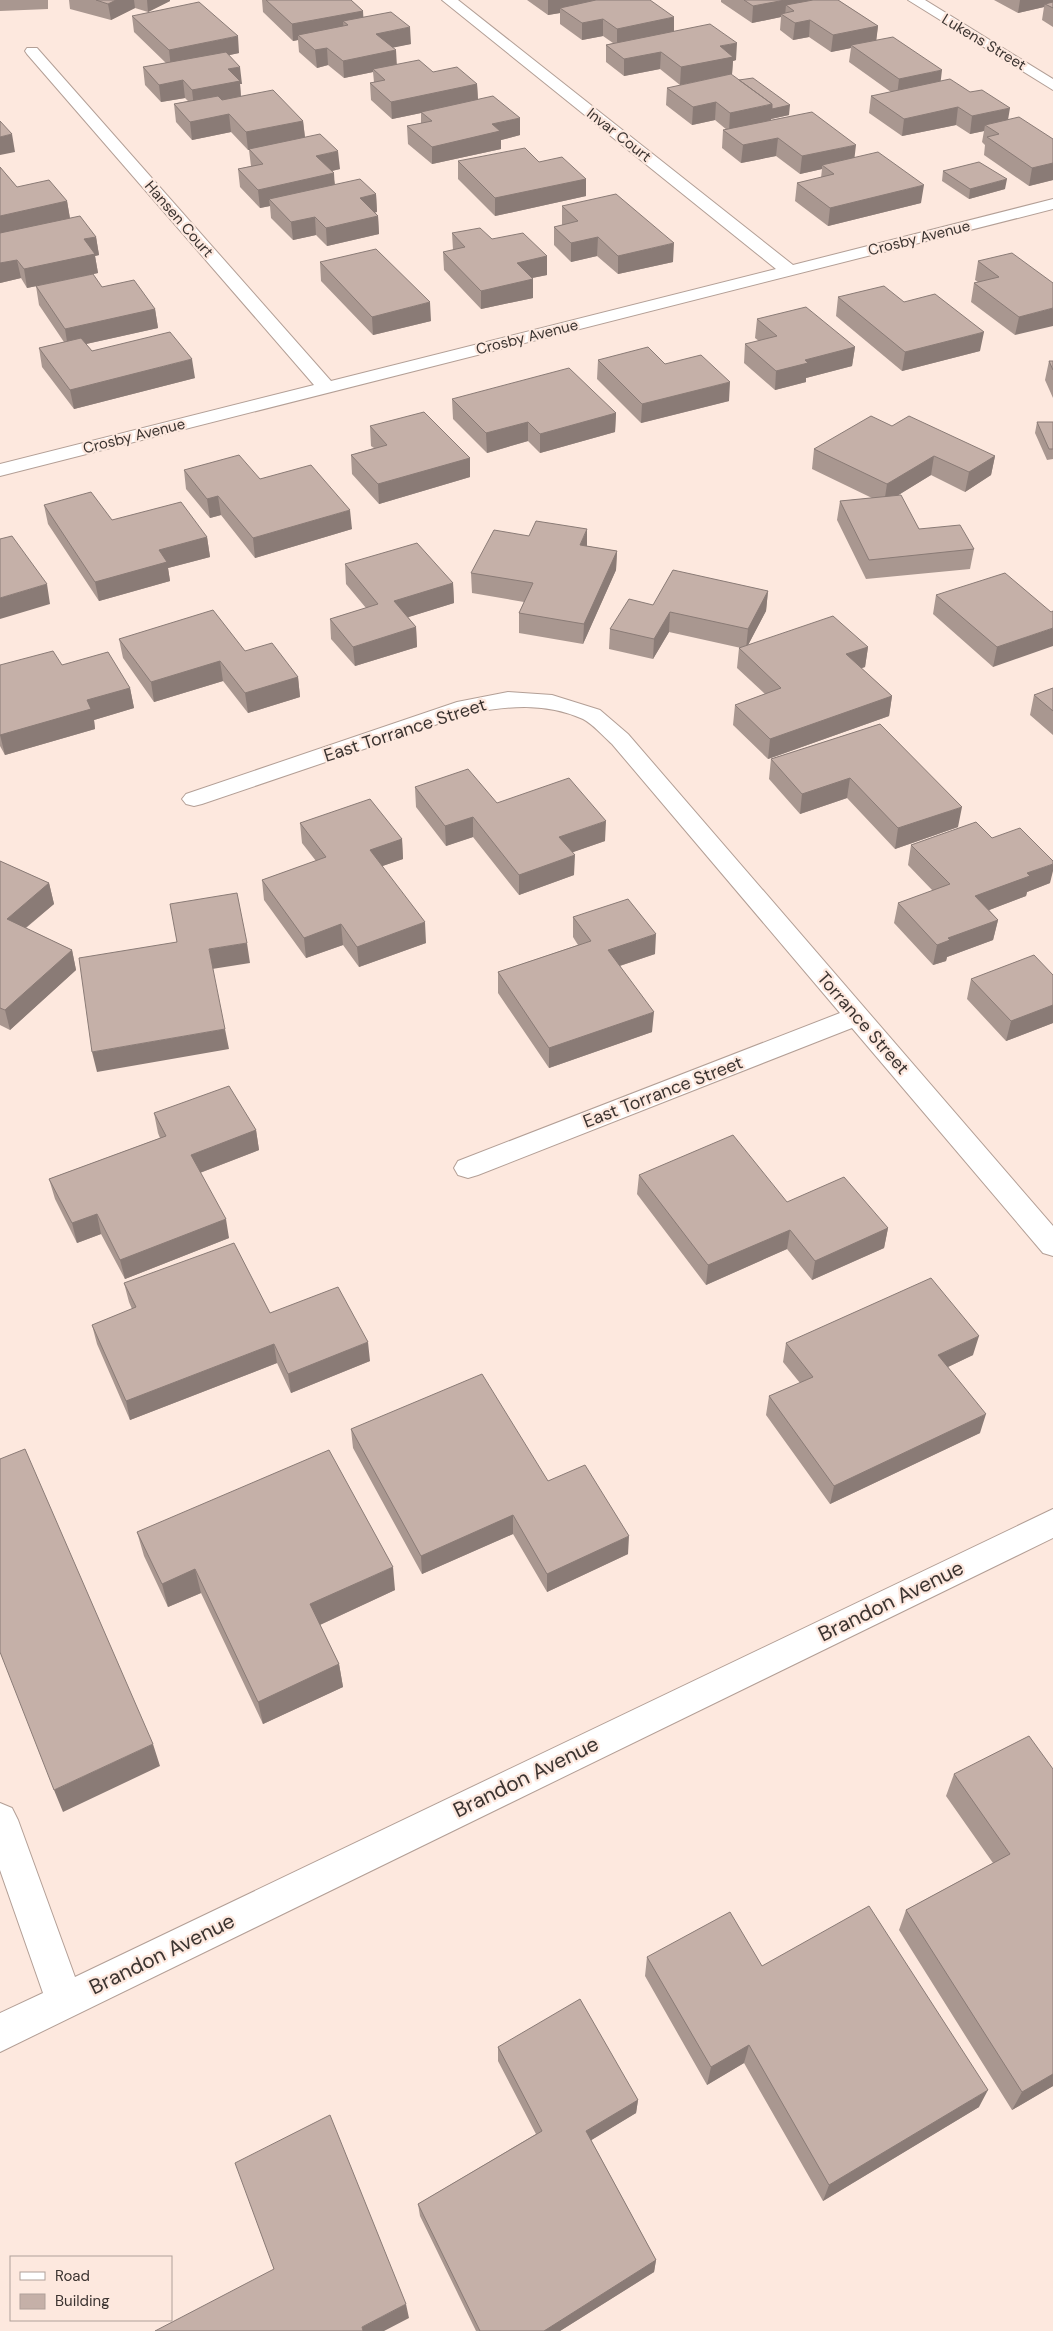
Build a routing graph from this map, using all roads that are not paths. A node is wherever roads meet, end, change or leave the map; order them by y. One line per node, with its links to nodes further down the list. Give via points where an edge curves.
1 (449, 0): 6 (street, Invar Court)
2 (915, 0): 4 (street, Lukens Street)
3 (32, 51): 7 (street, Hansen Court)
4 (1053, 85)
5 (1053, 204): 6 (street, Crosby Avenue)
6 (790, 271): 7 (street, Crosby Avenue)
7 (327, 388): 8 (street, Crosby Avenue)
8 (0, 470)
9 (194, 799): 10 (street, East Torrance Street, via 465,708 508,699 552,702 592,715 620,739)
10 (672, 800): 11 (street, Torrance Street)
11 (857, 1016): 12 (street, East Torrance Street); 13 (street, Torrance Street)
12 (468, 1168)
13 (1053, 1245)
14 (1053, 1523): 16 (street, Brandon Avenue)
15 (0, 1820): 16 (street)
16 (65, 2000): 17 (street, Brandon Avenue)
17 (0, 2033)

